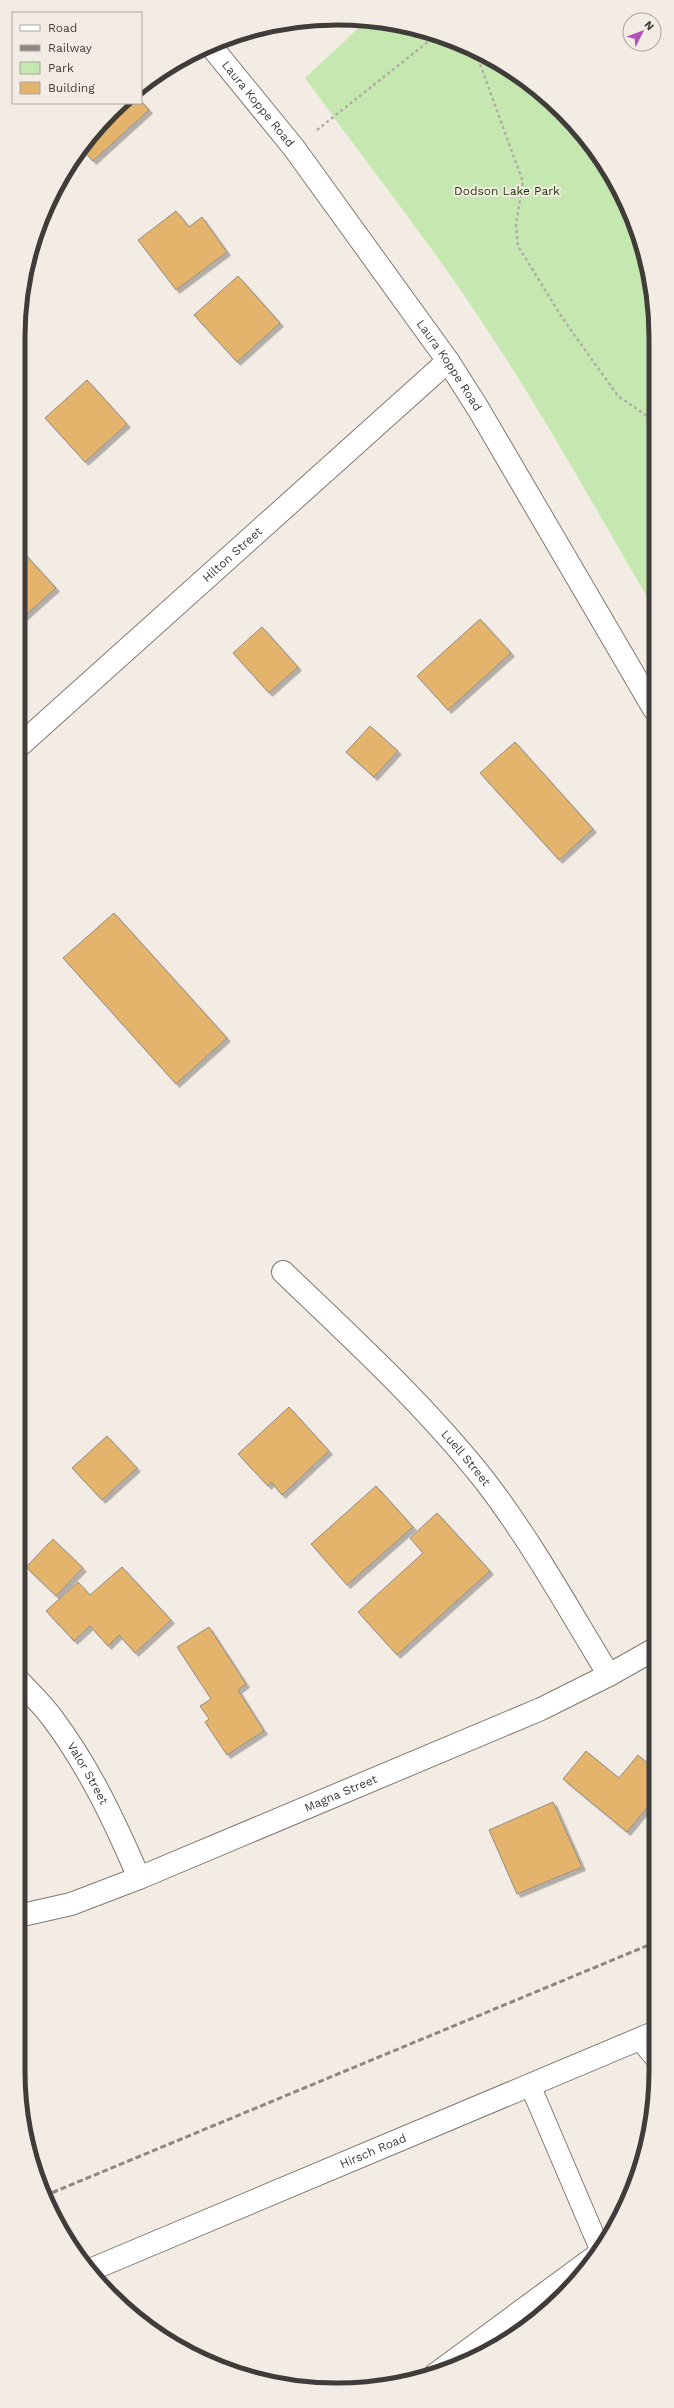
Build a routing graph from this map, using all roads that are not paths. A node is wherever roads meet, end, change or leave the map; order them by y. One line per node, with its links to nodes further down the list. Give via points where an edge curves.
1 (214, 50): 2 (street, Laura Koppe Road, via 294,148)
2 (448, 361): 3 (street, Laura Koppe Road); 4 (street, Hilton Street)
3 (649, 701)
4 (25, 742)
5 (283, 1272): 7 (street, Luell Street, via 408,1393 485,1481 519,1528)
6 (649, 1652): 7 (street, Magna Street)
7 (609, 1675): 9 (street, Magna Street, via 541,1709)
8 (25, 1688): 9 (street, Valor Street, via 53,1718 84,1764 116,1825)
9 (139, 1878): 10 (street, Magna Street, via 71,1904)
10 (25, 1914)
11 (647, 2036): 12 (street, Hirsch Road)
12 (530, 2085): 13 (lane); 15 (street, Hirsch Road)
13 (597, 2242)
14 (581, 2266): 16 (lane)
15 (95, 2268)
16 (453, 2360)

